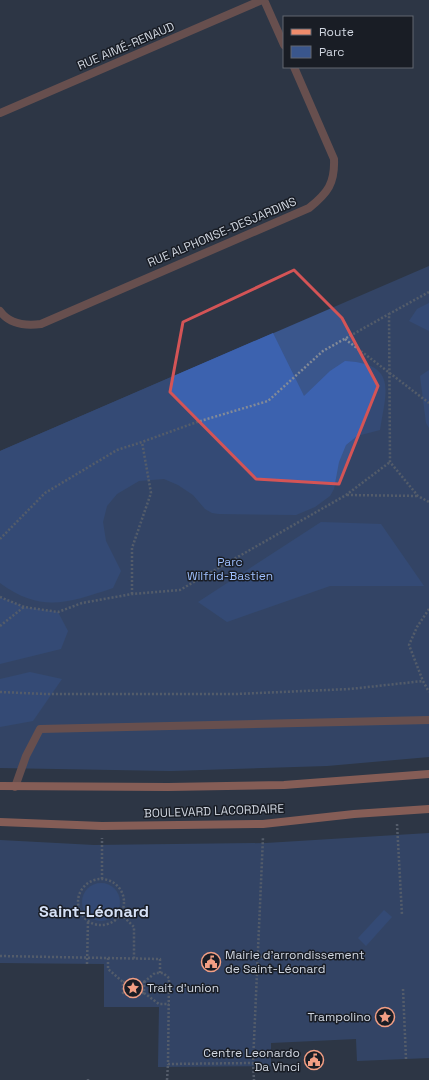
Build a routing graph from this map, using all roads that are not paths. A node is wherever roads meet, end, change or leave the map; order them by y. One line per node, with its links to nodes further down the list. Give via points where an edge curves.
1 (263, 0): 2 (street); 4 (street, RUE AIMÉ-RENAUD)
2 (283, 43)
3 (294, 68): 5 (street, RUE ALPHONSE-DESJARDINS, via 334,159 335,173 330,187 322,198 309,208 41,324 26,326 13,322)
4 (0, 113)
5 (0, 311)
6 (429, 720): 9 (street, via 40,729 26,756)
7 (429, 774): 9 (main road, BOULEVARD LACORDAIRE, via 284,785)
8 (0, 786): 9 (main road, BOULEVARD LACORDAIRE)
9 (15, 787)
10 (429, 809): 11 (main road, BOULEVARD LACORDAIRE, via 263,824 102,826)
11 (0, 822)

